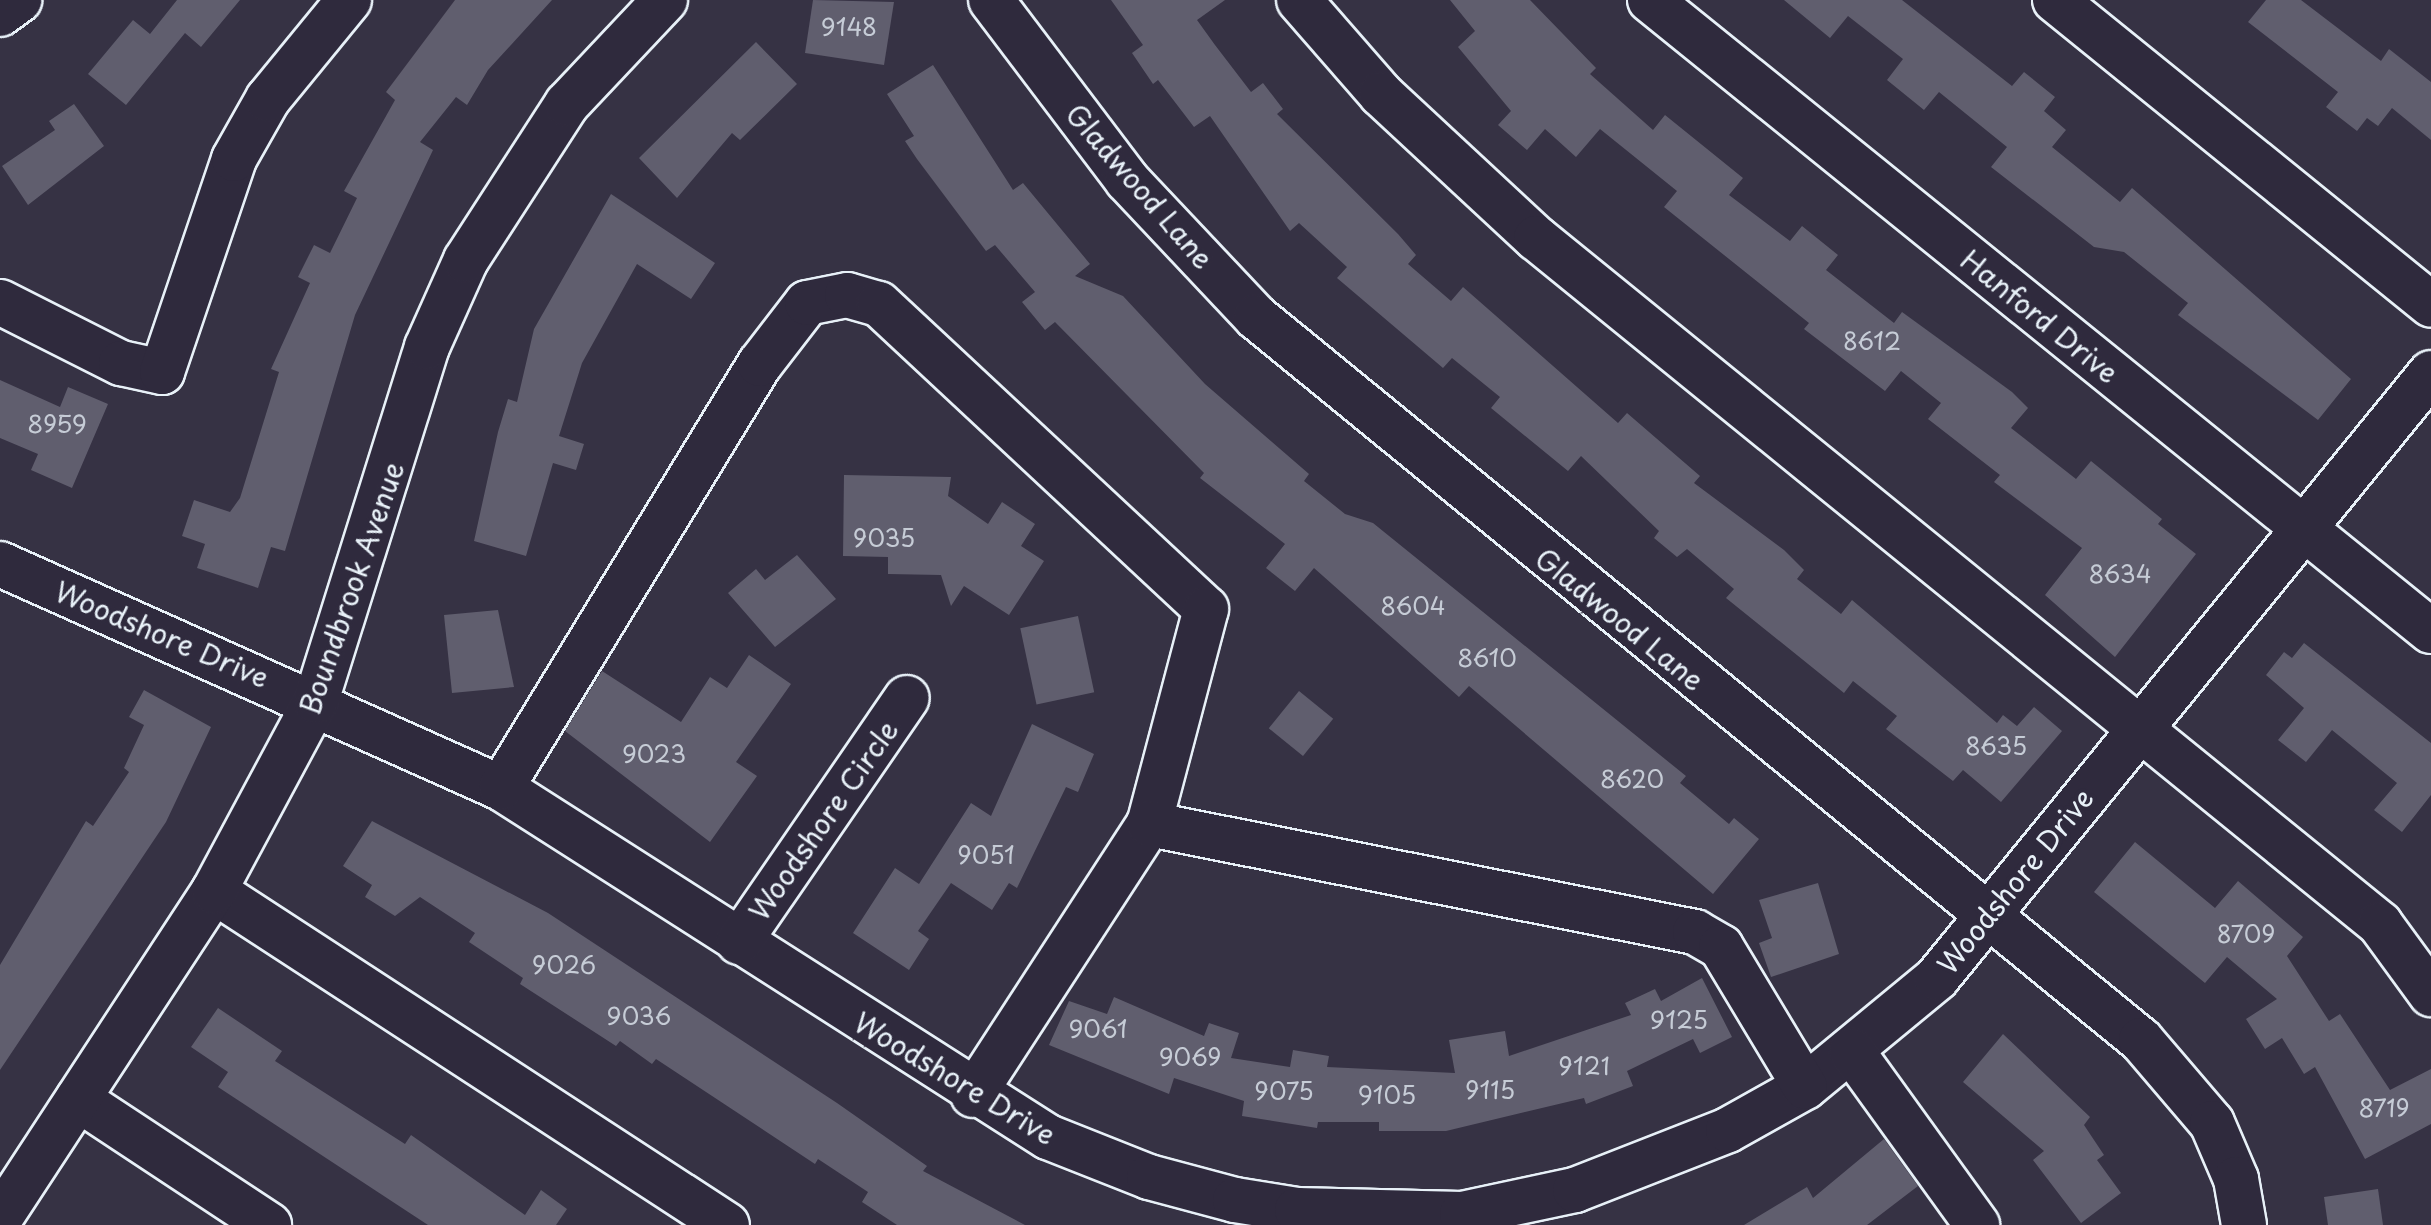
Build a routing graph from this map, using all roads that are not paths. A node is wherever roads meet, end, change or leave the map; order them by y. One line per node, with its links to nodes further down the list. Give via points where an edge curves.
1 (19, 0): 8 (street)
2 (349, 0): 9 (street, via 268,99 234,159 162,372 121,363)
3 (665, 0): 16 (street, Boundbrook Avenue, via 567,104 466,260 427,347)
4 (991, 0): 21 (street, Gladwood Lane, via 1127,180 1256,317)
5 (1299, 0): 17 (street, via 1381,94 1536,238)
6 (1650, 0): 12 (street, Hanford Drive)
7 (2055, 0): 10 (street)
8 (0, 14)
9 (0, 302)
10 (2431, 304)
11 (2431, 373): 12 (street, Woodshore Drive)
12 (2303, 529): 14 (street, Hanford Drive); 17 (street, Woodshore Drive)
13 (0, 564): 16 (street, Woodshore Drive)
14 (2431, 631)
15 (907, 698): 22 (street, Woodshore Circle)
16 (316, 701): 18 (street, Woodshore Drive); 20 (street, Boundbrook Avenue)
17 (2141, 724): 21 (street, Woodshore Drive); 23 (street, via 2380,924)
18 (501, 788): 19 (street, via 760,364 807,303 847,295 879,304 1206,609); 22 (street, Woodshore Drive)
19 (1149, 824): 25 (street, via 1695,932 1721,947); 26 (street)
20 (214, 891): 27 (street, Boundbrook Avenue); 30 (street)
21 (1990, 919): 24 (street, Woodshore Drive, via 1937,978); 32 (street, Gladwood Lane, via 2141,1040 2182,1083 2212,1123 2236,1179)
22 (739, 942): 26 (street, Woodshore Drive)
23 (2431, 994)
24 (1851, 1050): 25 (street, Woodshore Drive); 31 (street)
25 (1805, 1087): 26 (street, Woodshore Drive, via 1655,1164 1462,1214 1297,1210 1235,1200 1062,1143)
26 (973, 1095)
27 (78, 1099): 28 (street, Boundbrook Avenue); 29 (street)
28 (0, 1218)
29 (269, 1225)
30 (727, 1225)
31 (1977, 1225)
32 (2244, 1225)

